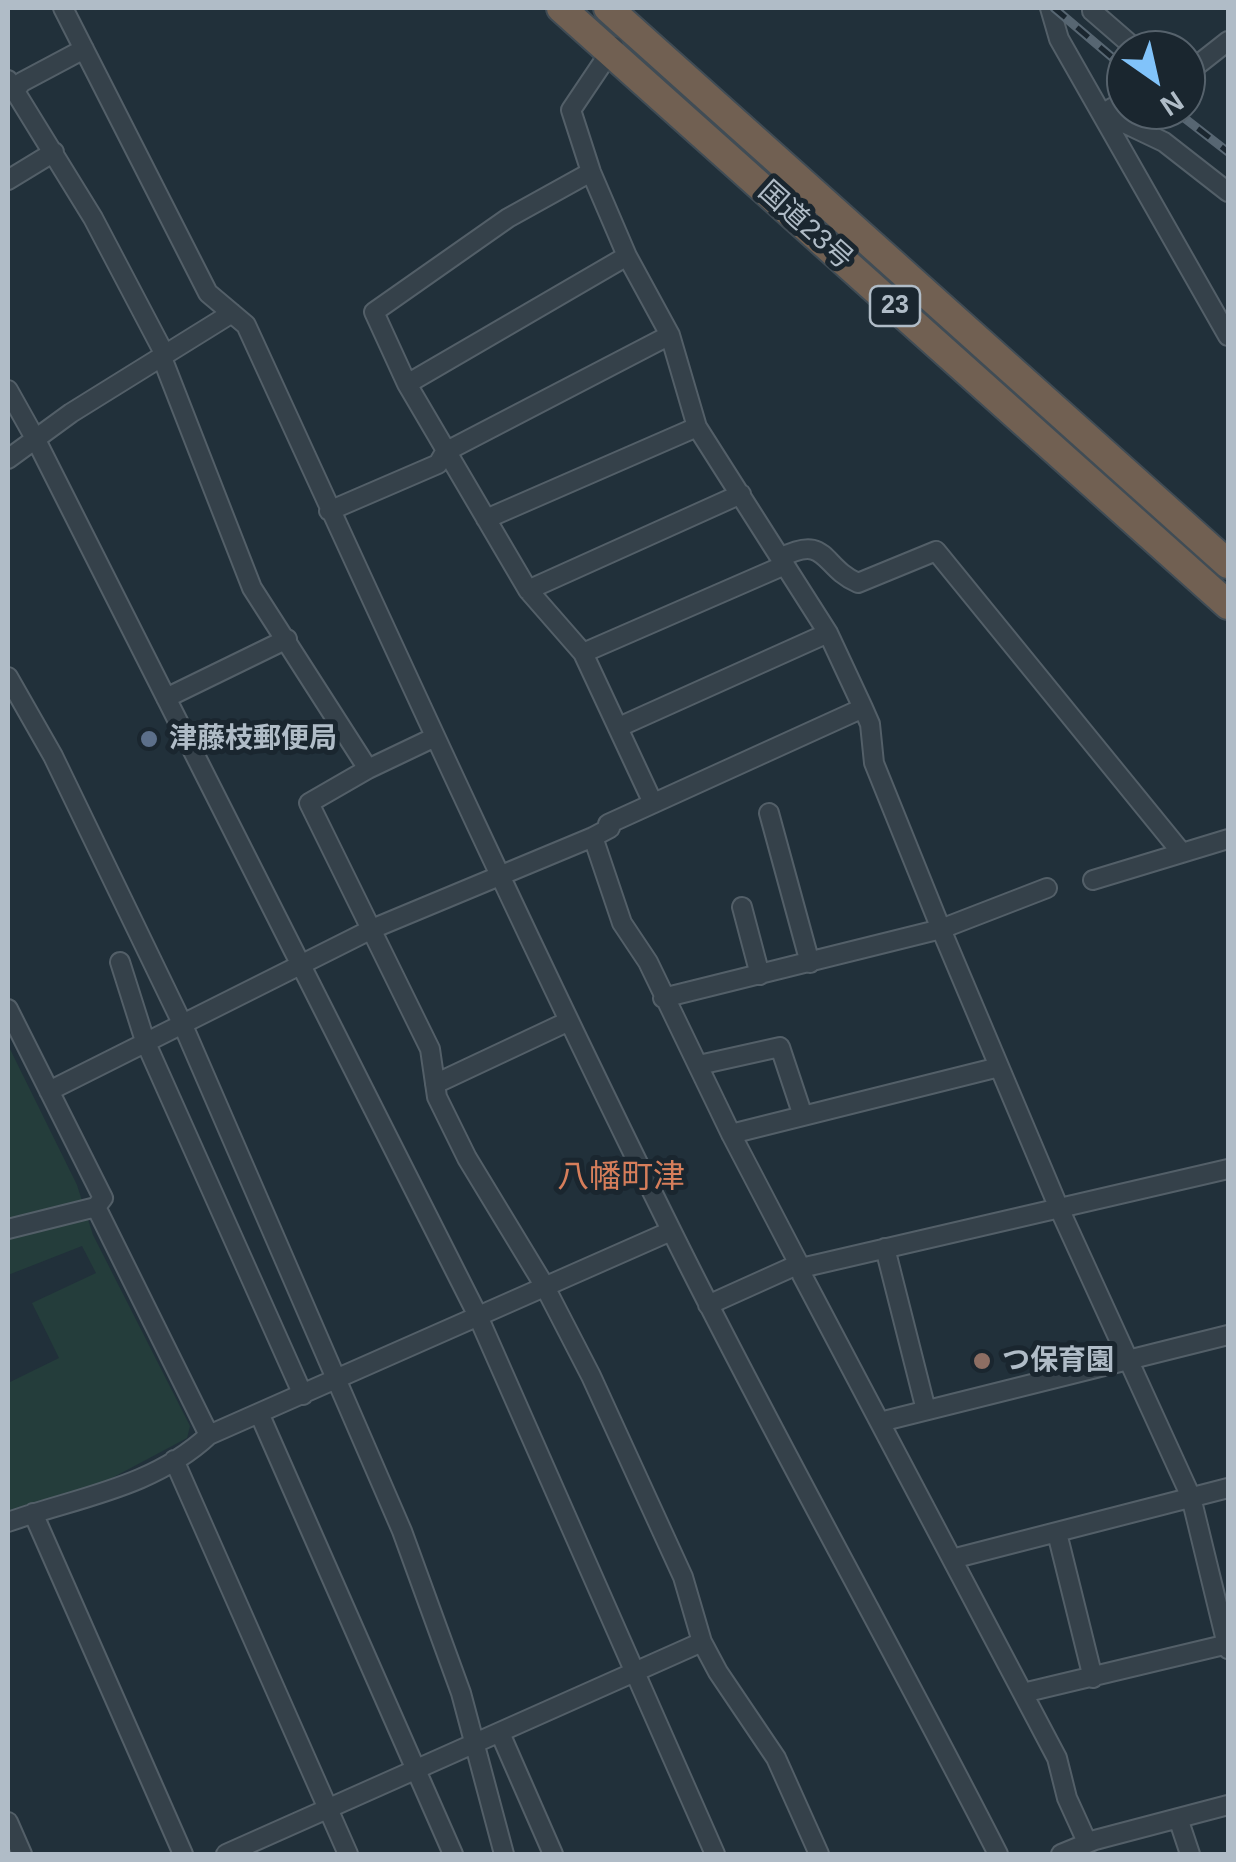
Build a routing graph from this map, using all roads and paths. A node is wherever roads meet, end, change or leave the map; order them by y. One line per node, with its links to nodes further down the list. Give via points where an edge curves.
1 (64, 8): 9 (street)
2 (560, 8): 10 (highway, 国道23号 / 23)
3 (608, 8): 6 (highway, 国道23号 / 23)
4 (1050, 8): 14 (street, via 1059,40)
5 (1096, 8): 7 (street)
6 (630, 27): 10 (street); 34 (highway, 国道23号 / 23)
7 (1114, 30)
8 (1228, 41): 11 (street)
9 (84, 49): 12 (street); 20 (street, via 208,293)
10 (610, 51): 16 (street, via 571,110); 36 (highway, 国道23号 / 23)
11 (1206, 58)
12 (11, 86): 15 (street)
13 (1106, 111): 14 (street)
14 (1103, 113): 18 (street, via 1164,142); 22 (street)
15 (54, 152): 17 (street); 23 (street)
16 (590, 172): 19 (street); 24 (street, via 508,218 374,312)
17 (8, 180)
18 (1228, 192)
19 (627, 256): 21 (street); 24 (street)
20 (232, 313): 23 (street); 31 (street, via 246,324)
21 (670, 335): 26 (street); 28 (street)
22 (1228, 336)
23 (162, 354): 27 (street); 38 (street, via 252,588)
24 (407, 384): 28 (street)
25 (8, 390): 27 (street)
26 (696, 427): 30 (street); 32 (street)
27 (36, 440): 29 (street); 41 (street)
28 (445, 452): 31 (street, via 438,464); 32 (street)
29 (8, 460)
30 (740, 494): 33 (street); 35 (street)
31 (330, 510): 44 (street)
32 (486, 519): 35 (street)
33 (782, 562): 37 (street); 39 (street); 50 (street, via 810,548 858,583 936,551)
34 (1228, 564)
35 (528, 590): 39 (street)
36 (1228, 605)
37 (828, 633): 42 (street); 43 (street)
38 (287, 639): 41 (street); 45 (street)
39 (583, 653): 43 (street)
40 (8, 677): 64 (street)
41 (166, 698): 59 (street)
42 (863, 708): 46 (street); 55 (street, via 874,764)
43 (619, 727): 46 (street)
44 (433, 738): 45 (street); 51 (street)
45 (368, 769): 56 (street, via 309,803)
46 (653, 804): 48 (street)
47 (770, 812): 58 (street)
48 (604, 830): 51 (street); 61 (street, via 622,923)
49 (1228, 839): 50 (street)
50 (1182, 853): 52 (street)
51 (500, 877): 56 (street); 63 (street)
52 (1092, 880)
53 (1047, 888): 55 (street)
54 (742, 907): 60 (street)
55 (942, 928): 58 (street); 67 (street)
56 (372, 929): 59 (street); 68 (street, via 430,1048)
57 (120, 962): 65 (street)
58 (810, 963): 60 (street)
59 (300, 964): 64 (street); 81 (street)
60 (760, 975): 61 (street)
61 (663, 998): 66 (street)
62 (8, 1009): 69 (street)
63 (569, 1021): 68 (street); 76 (street)
64 (182, 1022): 65 (street); 84 (street)
65 (145, 1041): 69 (street); 85 (street)
66 (699, 1065): 70 (street, via 780,1047); 71 (street)
67 (1000, 1067): 70 (street); 73 (street)
68 (435, 1084): 79 (street, via 467,1158)
69 (49, 1091): 74 (street, via 102,1198)
70 (803, 1116): 71 (street)
71 (731, 1134): 78 (street)
72 (1228, 1169): 73 (street)
73 (1058, 1206): 77 (street); 83 (street)
74 (96, 1207): 75 (street); 89 (street)
75 (8, 1228)
76 (671, 1231): 79 (street); 80 (street)
77 (885, 1248): 78 (street); 86 (street)
78 (800, 1266): 80 (street); 88 (street)
79 (544, 1285): 81 (street); 97 (street, via 644,1489)
80 (708, 1305): 119 (street)
81 (477, 1314): 84 (street); 99 (street)
82 (1228, 1334): 83 (street)
83 (1129, 1360): 86 (street); 92 (street)
84 (336, 1377): 85 (street); 103 (street, via 426,1592)
85 (303, 1395): 87 (street)
86 (926, 1410): 88 (street)
87 (259, 1413): 89 (street); 104 (street)
88 (880, 1422): 96 (street)
89 (209, 1434): 90 (street)
90 (174, 1460): 93 (street, via 124,1487); 106 (street)
91 (1228, 1488): 92 (street)
92 (1191, 1498): 95 (street); 98 (street)
93 (33, 1513): 94 (street); 111 (street)
94 (8, 1522)
95 (1056, 1533): 96 (street); 100 (street)
96 (952, 1559): 101 (street)
97 (702, 1642): 99 (street); 118 (street, via 776,1758)
98 (1228, 1646): 100 (street)
99 (636, 1671): 102 (street); 117 (street)
100 (1093, 1678): 101 (street)
101 (1024, 1693): 109 (street, via 1057,1758)
102 (500, 1733): 103 (street); 116 (street)
103 (474, 1744): 104 (street); 115 (street)
104 (416, 1770): 106 (street); 114 (street)
105 (1228, 1804): 107 (street)
106 (328, 1810): 112 (street); 113 (street)
107 (1178, 1818): 109 (street); 121 (street)
108 (8, 1822): 110 (street)
109 (1087, 1842): 120 (street)
110 (22, 1854)
111 (183, 1854)
112 (226, 1854)
113 (348, 1854)
114 (453, 1854)
115 (504, 1854)
116 (553, 1854)
117 (715, 1854)
118 (819, 1854)
119 (998, 1854)
120 (1060, 1854)
121 (1190, 1854)

